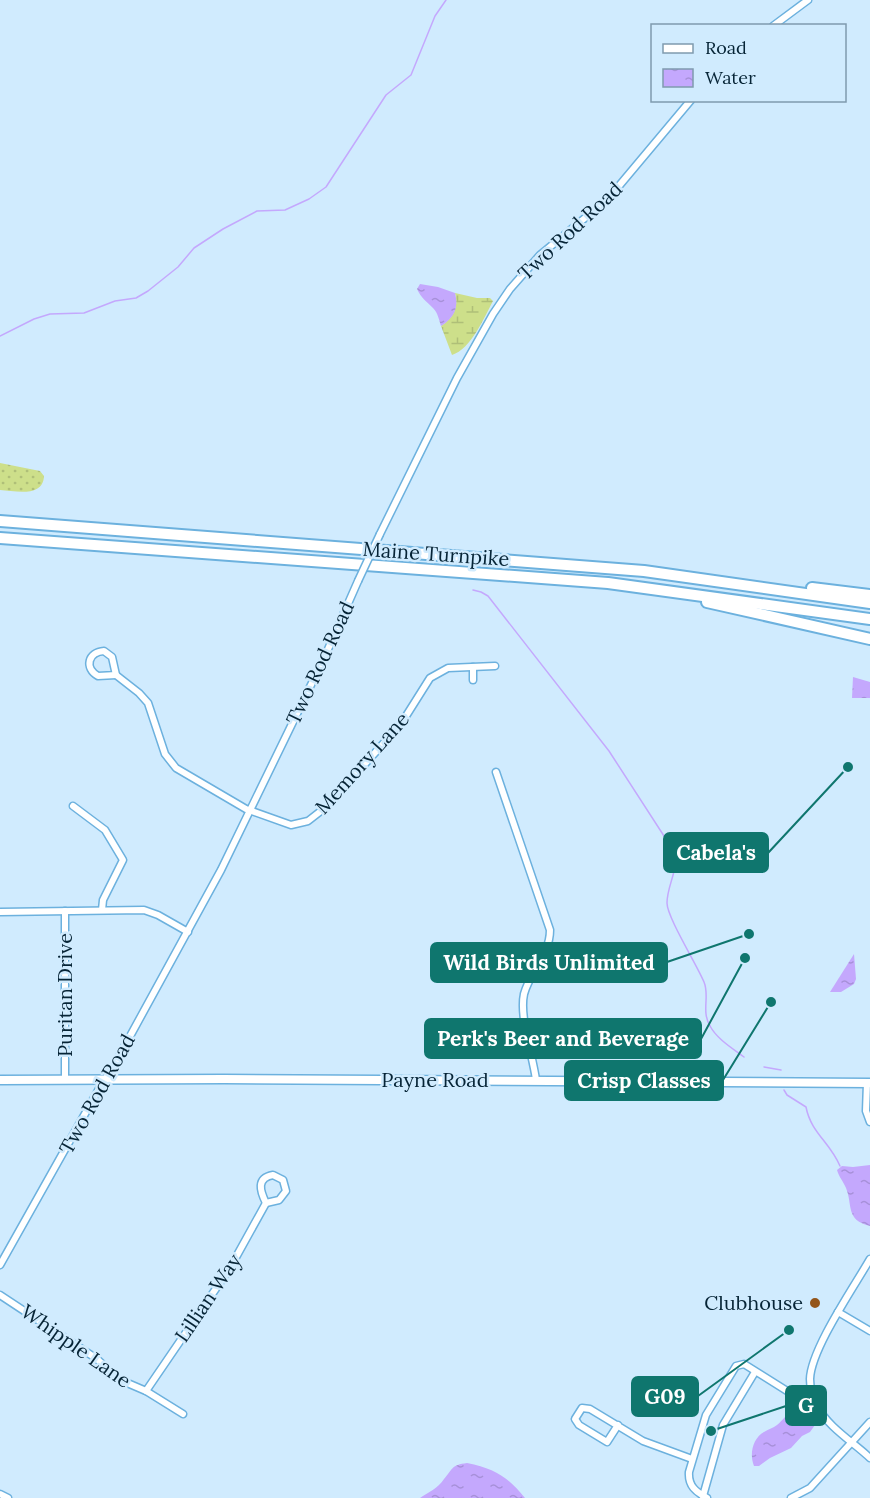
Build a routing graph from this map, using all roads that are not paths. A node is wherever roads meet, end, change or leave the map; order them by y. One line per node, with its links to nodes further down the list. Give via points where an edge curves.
1 (808, 0): 2 (street)
2 (776, 24)
3 (689, 102): 18 (street, Two Rod Road, bridge, via 608,199 540,255 506,295 457,378)
4 (0, 521): 7 (highway, Maine Turnpike, via 644,571)
5 (0, 538): 6 (highway, Maine Turnpike)
6 (648, 588): 10 (highway, Maine Turnpike); 11 (highway)
7 (791, 592): 8 (highway, via 808,587); 9 (highway, Maine Turnpike)
8 (870, 595)
9 (870, 603)
10 (870, 619)
11 (870, 639)
12 (495, 666): 13 (street, Memory Lane)
13 (473, 667): 15 (street); 18 (street, Memory Lane, via 448,668 430,678 401,724 314,817 300,824 287,824)
14 (116, 675): 14 (street, via 110,654 101,651 92,655 88,663 92,673); 18 (street, Memory Lane, via 148,703 165,754 173,765)
15 (473, 680)
16 (496, 772): 26 (street, via 550,930 548,947 523,1000)
17 (73, 806): 19 (street, via 105,830 123,861 103,900)
18 (250, 811): 22 (street, Two Rod Road)
19 (102, 910): 20 (street); 22 (street, via 150,911)
20 (65, 911): 21 (street); 23 (street, Puritan Drive)
21 (0, 912)
22 (188, 932): 24 (street, Two Rod Road)
23 (65, 1079): 24 (main road, Payne Road); 25 (main road, Payne Road)
24 (106, 1079): 26 (main road, Payne Road); 31 (street, Two Rod Road)
25 (0, 1080)
26 (536, 1080): 27 (main road, Payne Road)
27 (868, 1083): 28 (street, via 866,1111)
28 (870, 1122)
29 (266, 1203): 29 (street, Lillian Way, via 285,1194 285,1183 279,1176 267,1176 261,1182 260,1191); 36 (street, Lillian Way, via 230,1268)
30 (870, 1259): 33 (street)
31 (0, 1265)
32 (0, 1294): 36 (street, Whipple Lane, via 97,1359 118,1379)
33 (838, 1312): 34 (street); 37 (street, via 813,1363)
34 (870, 1331)
35 (755, 1372): 37 (street, via 795,1396); 43 (street, via 742,1364 733,1370 706,1415); 45 (street, via 723,1425)
36 (146, 1391): 38 (street, Whipple Lane)
37 (813, 1396): 41 (street, via 823,1415)
38 (183, 1414)
39 (870, 1422): 41 (street)
40 (618, 1425): 40 (street, via 586,1407 575,1419 607,1442); 43 (street, via 646,1442)
41 (852, 1442): 42 (street); 47 (street, via 810,1488)
42 (870, 1458)
43 (692, 1460): 45 (street, via 688,1479)
44 (0, 1494): 46 (street)
45 (705, 1497)
46 (8, 1498)
47 (791, 1498)

